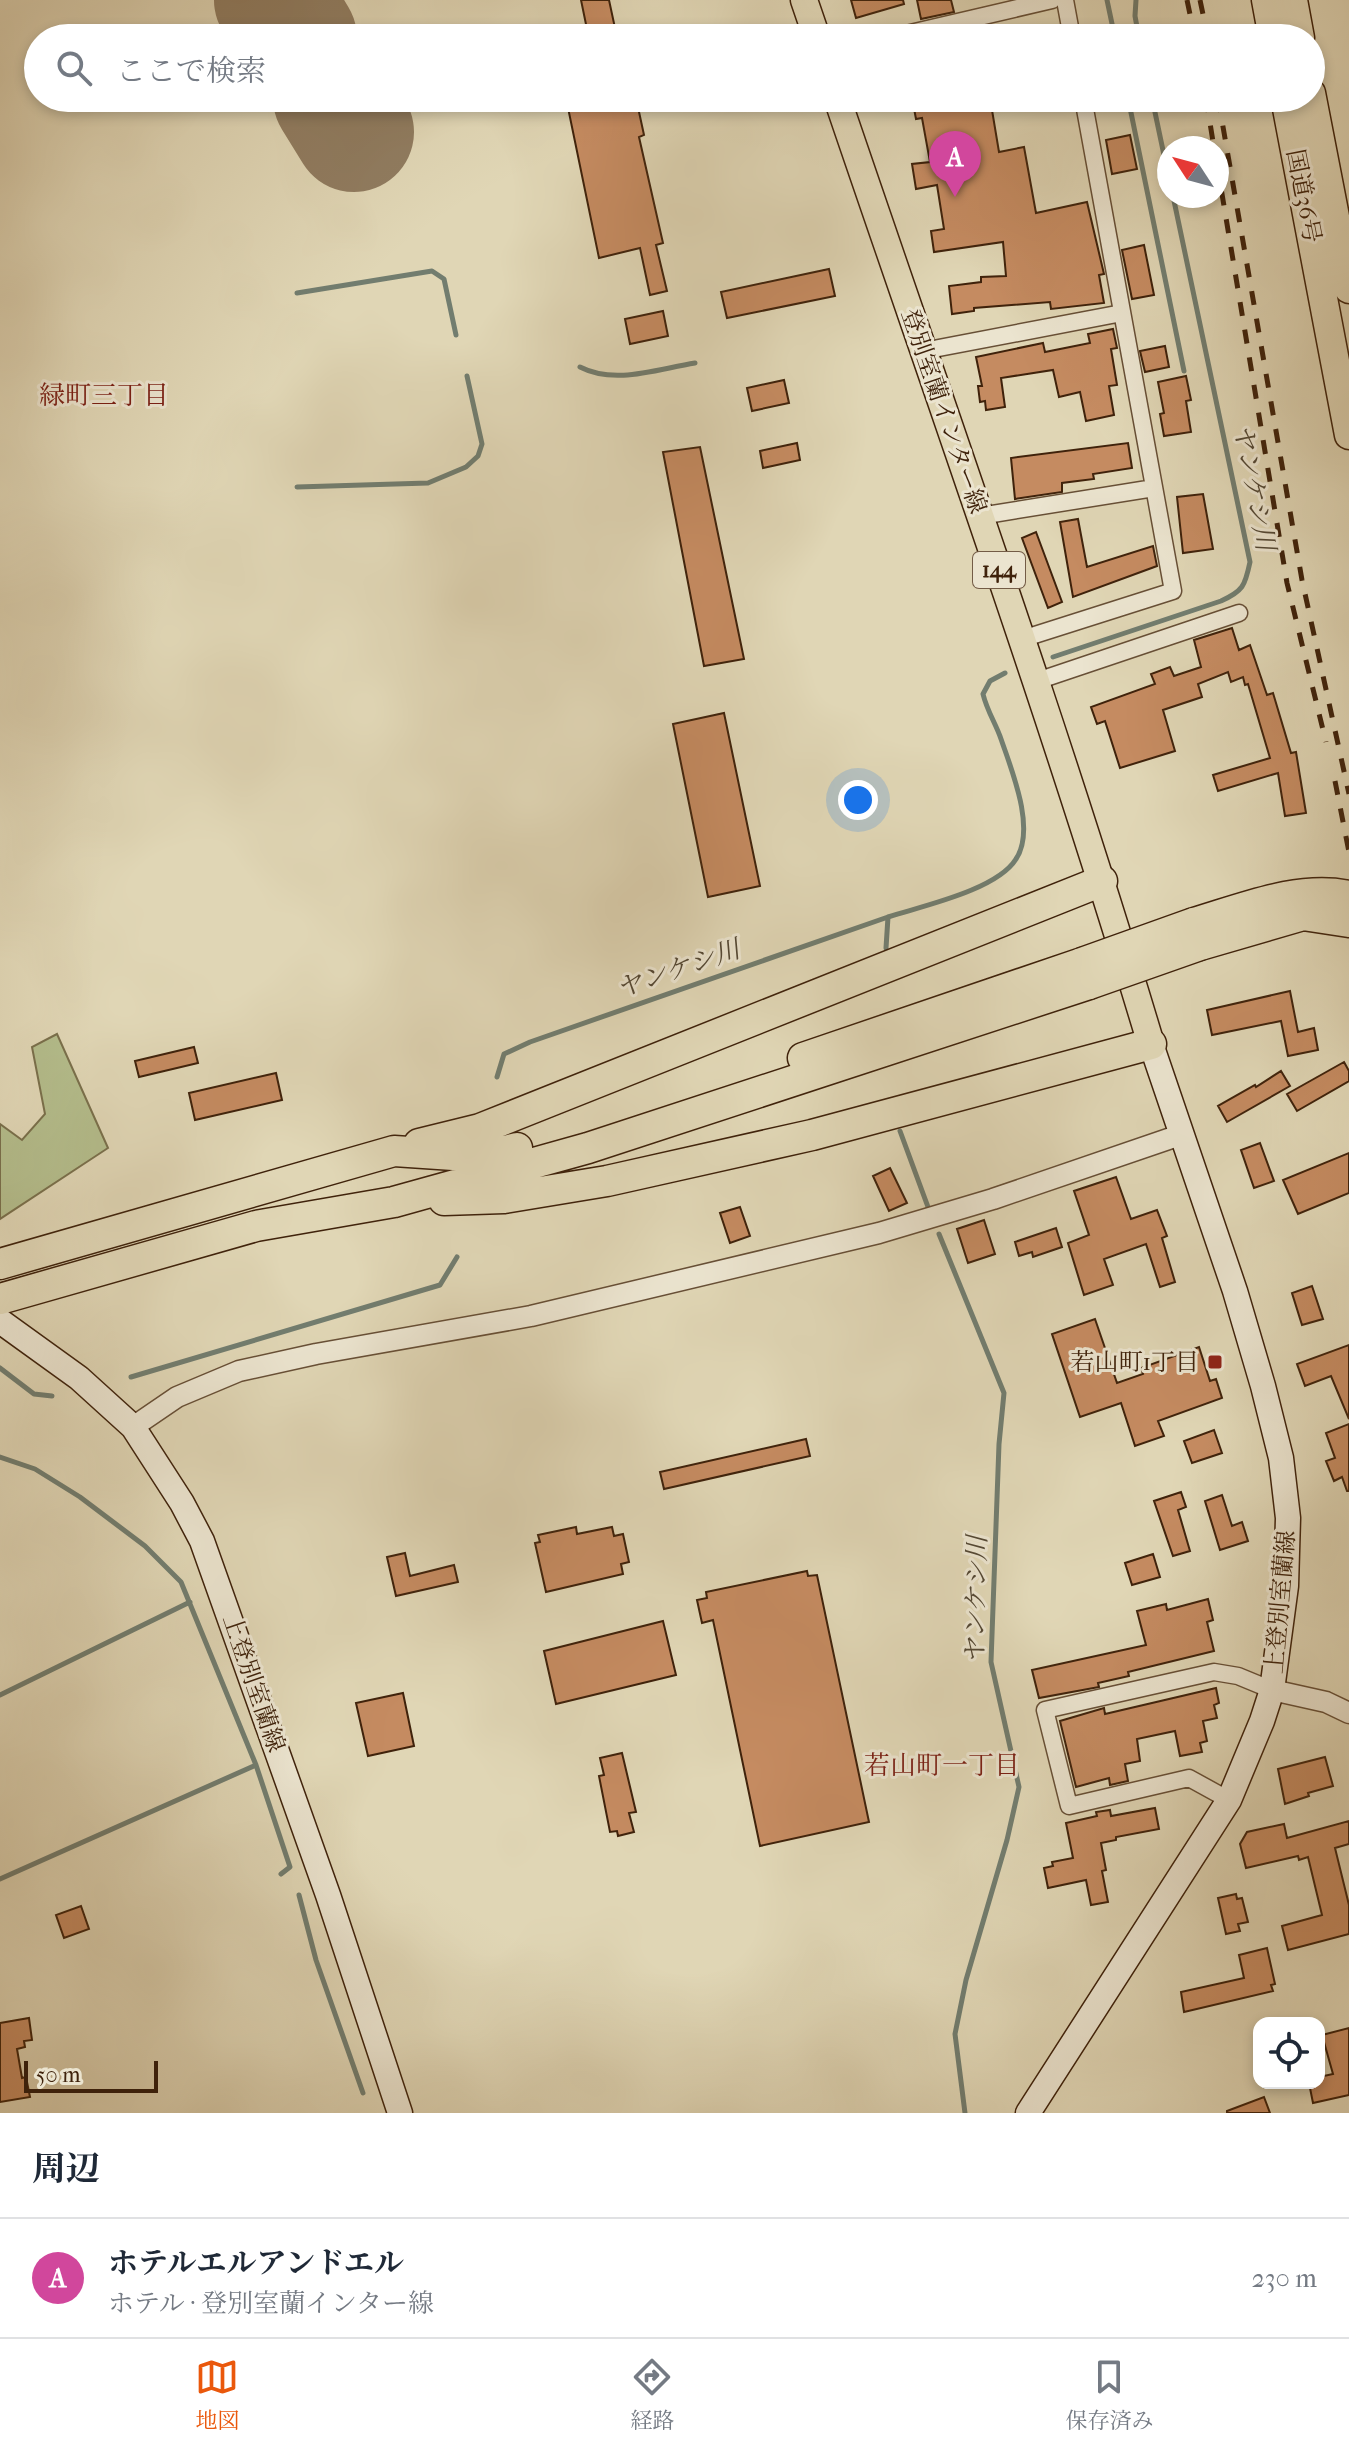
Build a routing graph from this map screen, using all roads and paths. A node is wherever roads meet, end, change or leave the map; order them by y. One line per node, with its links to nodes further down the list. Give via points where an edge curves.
1 (804, 0): 6 (main road)
2 (1065, 0): 8 (street)
3 (1266, 0): 9 (highway)
4 (1293, 0): 10 (highway)
5 (1046, 1): 7 (street)
6 (812, 24)
7 (948, 24)
8 (1069, 24)
9 (1270, 24)
10 (1297, 24)
11 (842, 112): 17 (main road, 登別室蘭インター線 / 144)
12 (1086, 112): 16 (street)
13 (1288, 112): 18 (highway, 国道36号)
14 (1315, 112): 15 (highway, 国道36号)
15 (1349, 289)
16 (1122, 313): 17 (street); 19 (street)
17 (923, 351): 20 (main road, 登別室蘭インター線 / 144)
18 (1349, 435)
19 (1154, 488): 20 (street); 22 (street, via 1173,591)
20 (980, 516): 22 (main road, 登別室蘭インター線 / 144)
21 (1239, 613): 23 (street)
22 (1022, 639): 23 (main road, 登別室蘭インター線 / 144)
23 (1037, 681): 24 (main road, 登別室蘭インター線 / 144)
24 (1102, 881): 27 (main road, 登別室蘭インター線 / 144); 29 (highway, via 480,1129)
25 (1341, 907): 26 (highway, bridge, via 1297,896 1257,904 1197,934)
26 (1086, 974): 29 (highway, via 483,1157); 30 (highway, via 588,1148)
27 (1151, 1044): 28 (main road, 上登別室蘭線); 30 (highway, via 812,1135 607,1181 504,1198)
28 (1183, 1134): 34 (street, via 879,1233 531,1316 239,1371 177,1397); 35 (main road, 上登別室蘭線, via 1235,1291 1281,1458 1288,1518 1286,1586)
29 (394, 1151): 31 (highway)
30 (394, 1202): 32 (highway, via 256,1226)
31 (0, 1264)
32 (0, 1299)
33 (0, 1321): 34 (main road, 上登別室蘭線, via 79,1378)
34 (133, 1427): 38 (main road, 上登別室蘭線, via 202,1541)
35 (1272, 1690): 36 (street); 37 (main road, 上登別室蘭線); 37 (street, via 1214,1672 1045,1710 1069,1806 1189,1778)
36 (1349, 1713)
37 (1229, 1800): 39 (main road, 上登別室蘭線)
38 (400, 2113)
39 (1028, 2113)

